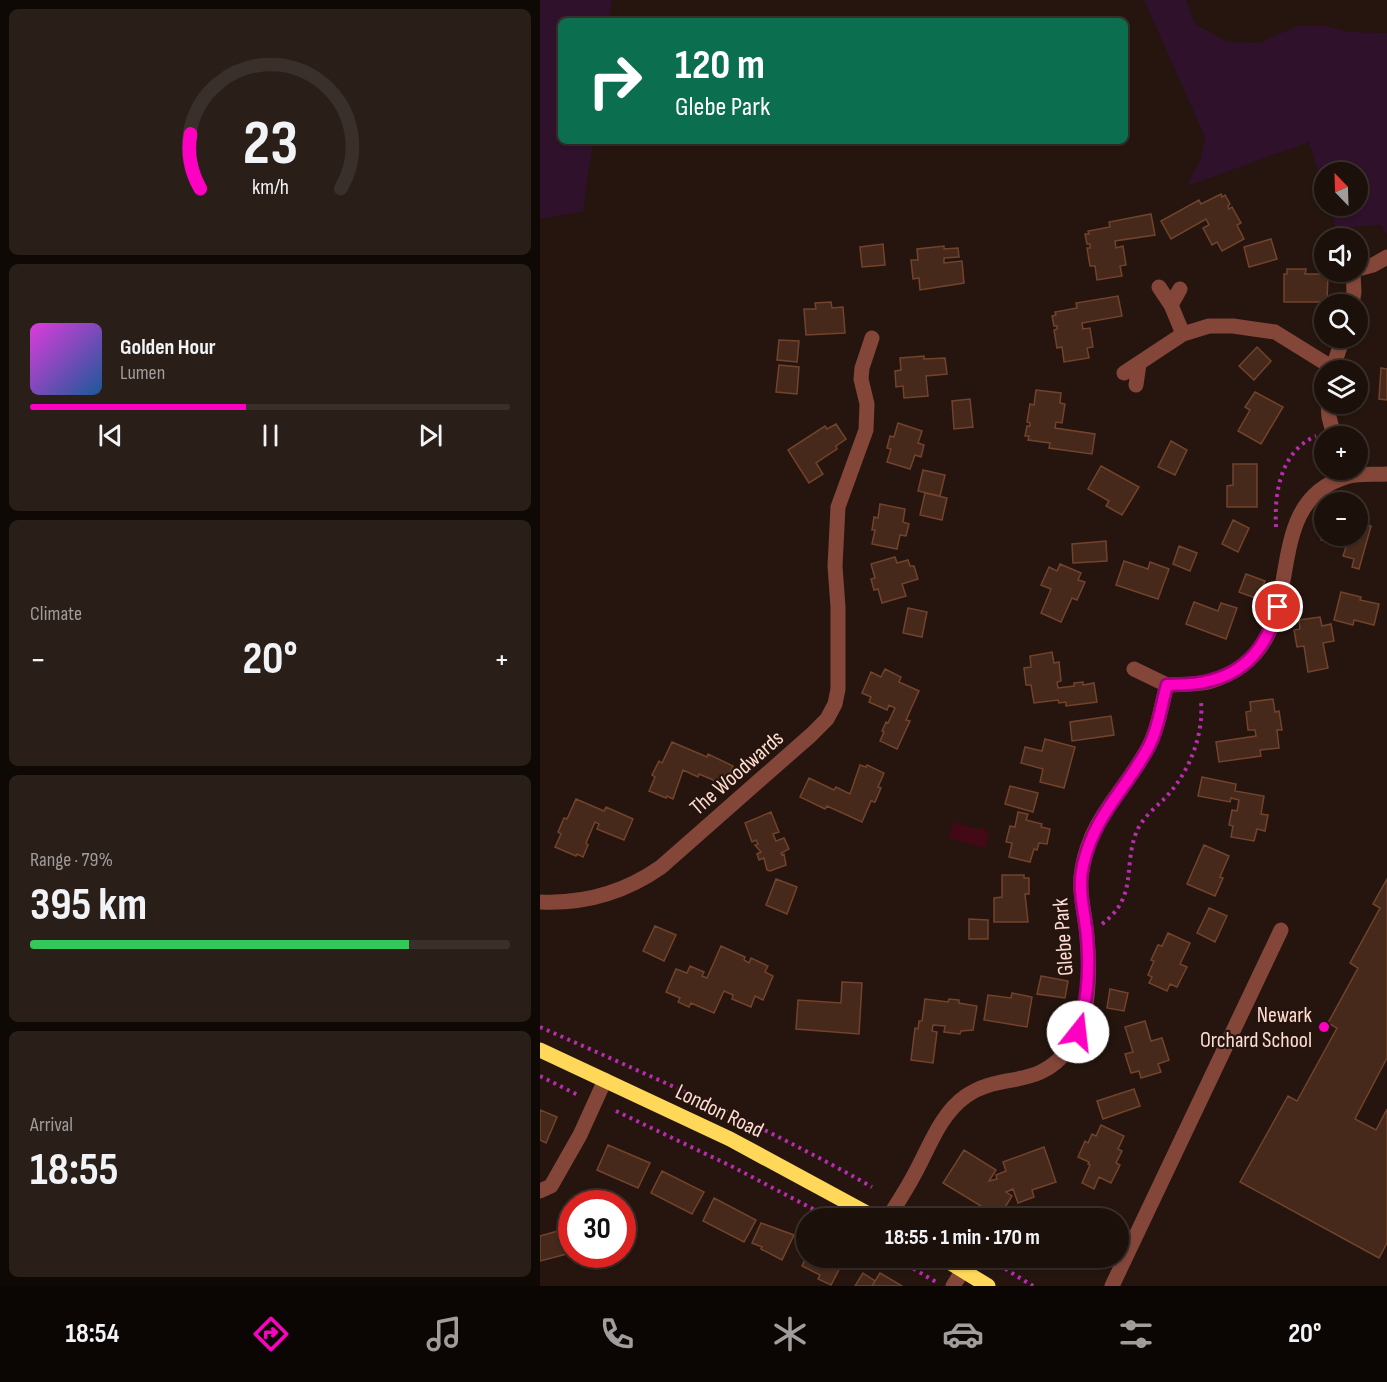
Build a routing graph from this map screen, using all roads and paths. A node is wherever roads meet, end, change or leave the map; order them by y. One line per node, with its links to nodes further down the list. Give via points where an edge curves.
1 (1387, 257): 2 (street)
2 (1368, 266)
3 (1159, 286): 5 (street)
4 (1180, 289): 5 (street)
5 (1171, 305): 6 (street)
6 (1183, 334): 8 (street); 9 (street, via 1209,326 1263,329)
7 (872, 338): 20 (street, The Woodwards, via 861,379 867,404 866,430 838,507 836,704 827,719 785,759 648,877 606,896 574,902)
8 (1134, 360): 10 (street); 11 (street)
9 (1319, 360)
10 (1124, 373)
11 (1136, 385)
12 (1314, 438): 16 (path, via 1295,450 1280,478)
13 (1368, 474): 14 (street)
14 (1387, 474)
15 (1336, 480): 18 (street, via 1316,495 1297,520 1272,628 1260,649 1231,673)
16 (1276, 536)
17 (1134, 669): 19 (street)
18 (1199, 683): 19 (street); 22 (path, via 1202,712 1193,752 1172,791 1136,833 1122,903)
19 (1167, 685): 22 (street, Glebe Park, via 1150,745 1106,808 1088,844 1080,881)
20 (540, 902)
21 (1281, 930): 42 (street)
22 (1087, 935): 33 (street, Glebe Park, via 1088,990 1071,1046 1044,1071 975,1090 952,1107)
23 (540, 1027): 29 (path, via 624,1064)
24 (540, 1050): 26 (main road, London Road)
25 (540, 1076): 27 (path)
26 (605, 1080): 30 (street, via 551,1186); 32 (main road, London Road, via 730,1139)
27 (582, 1097)
28 (616, 1111): 31 (path)
29 (872, 1187)
30 (540, 1191)
31 (811, 1208)
32 (858, 1208)
33 (894, 1208)
34 (912, 1268): 38 (path)
35 (960, 1268): 37 (main road)
36 (1004, 1268): 41 (path)
37 (963, 1270): 39 (street); 40 (main road)
38 (941, 1286)
39 (953, 1286)
40 (988, 1286)
41 (1033, 1286)
42 (1112, 1286)

